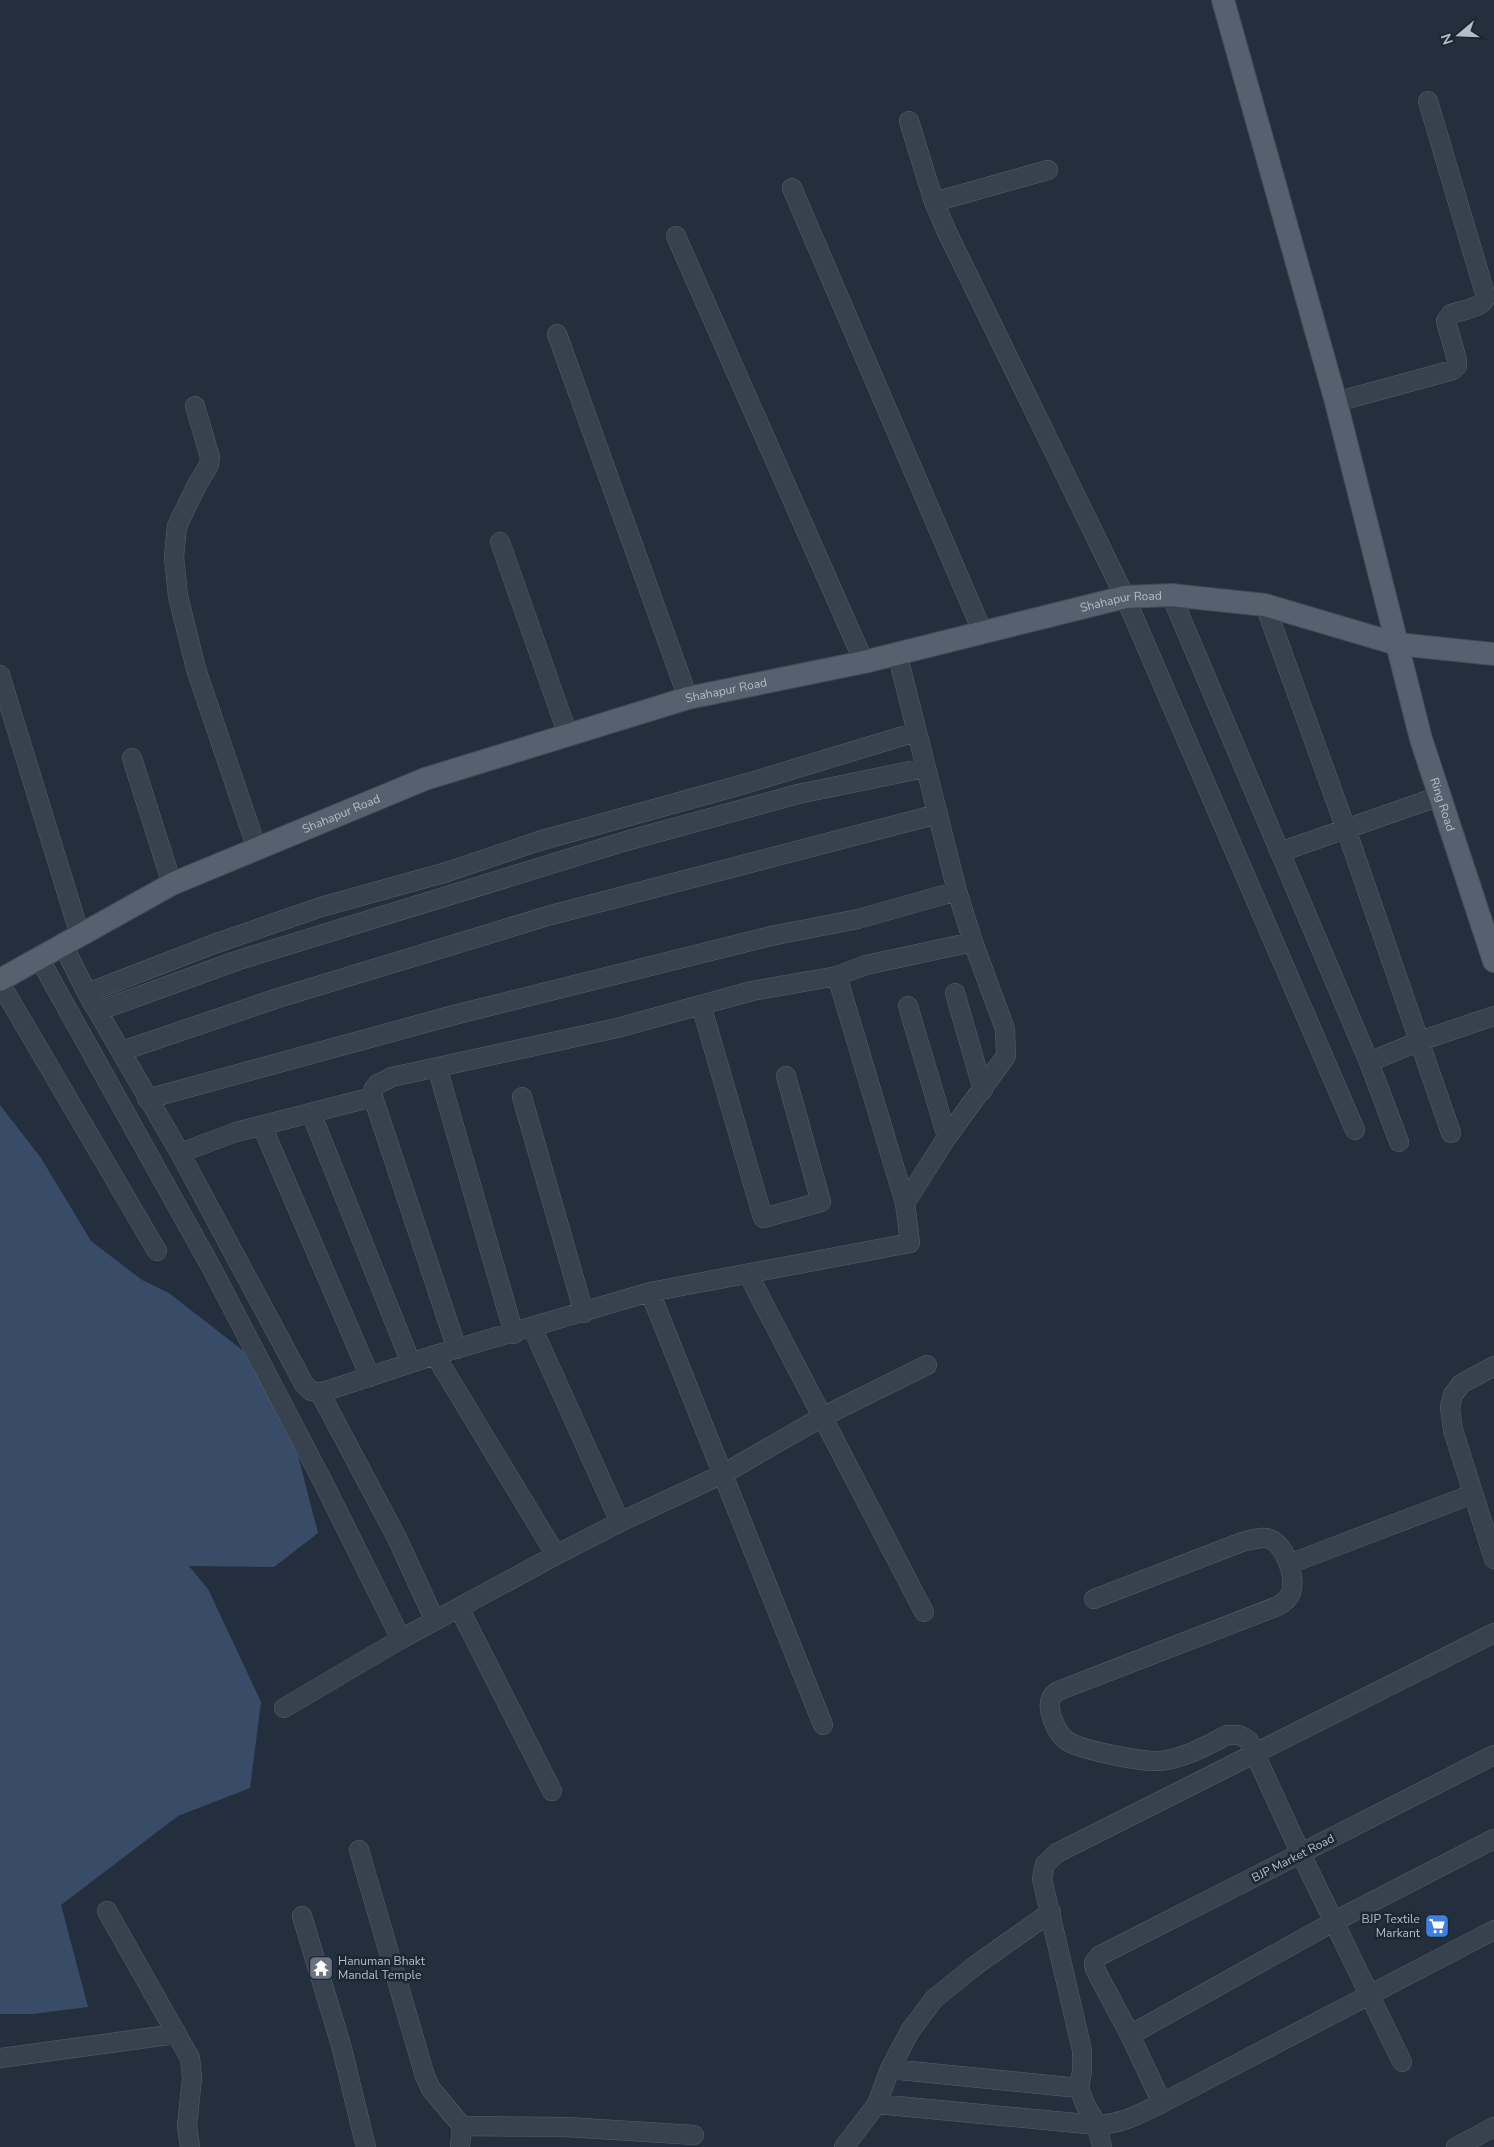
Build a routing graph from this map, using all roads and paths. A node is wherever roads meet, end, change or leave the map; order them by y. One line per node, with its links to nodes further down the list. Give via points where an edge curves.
1 (1223, 0): 9 (main road, Ring Road)
2 (1428, 101): 9 (street, via 1486,297 1479,306 1447,317 1457,360 1453,370)
3 (909, 121): 6 (street)
4 (1048, 170): 6 (street)
5 (792, 188): 15 (street)
6 (934, 202): 13 (street)
7 (676, 236): 19 (street)
8 (557, 334): 21 (street)
9 (1336, 402): 16 (main road, Ring Road)
10 (195, 406): 29 (street, via 210,457 209,465 177,526 174,557 178,596 196,669)
11 (500, 542): 23 (street)
12 (1170, 595): 13 (main road, Shahapur Road); 14 (main road, Shahapur Road); 30 (street)
13 (1125, 598): 15 (main road, Shahapur Road); 56 (street)
14 (1265, 605): 16 (main road, Shahapur Road); 28 (street)
15 (983, 633): 17 (main road, Shahapur Road)
16 (1397, 644): 18 (main road, Shahapur Road); 26 (main road, Ring Road, via 1421,739)
17 (897, 653): 19 (main road, Shahapur Road); 22 (street)
18 (1494, 654)
19 (864, 662): 21 (main road, Shahapur Road)
20 (0, 675): 33 (street)
21 (688, 698): 23 (main road, Shahapur Road)
22 (916, 732): 25 (street); 39 (street, via 322,907)
23 (568, 734): 29 (main road, Shahapur Road, via 424,779)
24 (132, 758): 31 (street)
25 (925, 768): 27 (street); 43 (street, via 798,794 626,841 239,960)
26 (1440, 796): 28 (street); 36 (main road, Ring Road)
27 (938, 814): 32 (street); 46 (street, via 550,915 278,998)
28 (1346, 829): 30 (street); 45 (street)
29 (257, 849): 31 (main road, Shahapur Road)
30 (1280, 852): 47 (street)
31 (172, 884): 33 (main road, Shahapur Road)
32 (956, 891): 34 (street); 53 (street, via 858,919 771,936 473,1010)
33 (72, 940): 35 (main road, Shahapur Road); 39 (street)
34 (973, 942): 37 (street, via 866,965); 50 (street, via 1005,1029 1006,1056)
35 (39, 958): 38 (main road, Shahapur Road); 86 (street, via 211,1267)
36 (1494, 961)
37 (837, 976): 41 (street, via 752,991); 61 (street)
38 (0, 981): 62 (street)
39 (87, 993): 43 (street)
40 (954, 993): 50 (street)
41 (701, 1005): 48 (street, via 617,1028); 49 (street, via 763,1218 821,1202)
42 (908, 1006): 58 (street)
43 (98, 1011): 46 (street)
44 (1494, 1016): 45 (street)
45 (1420, 1041): 47 (street); 57 (street)
46 (122, 1052): 53 (street)
47 (1369, 1062): 59 (street)
48 (437, 1067): 51 (street, via 392,1077 378,1084); 66 (street)
49 (786, 1076)
50 (982, 1090): 58 (street)
51 (373, 1097): 54 (street); 67 (street)
52 (522, 1097): 65 (street)
53 (147, 1099): 60 (street)
54 (311, 1113): 55 (street); 69 (street)
55 (262, 1126): 60 (street); 72 (street)
56 (1355, 1130)
57 (1451, 1133)
58 (947, 1137): 61 (street)
59 (1399, 1142)
60 (180, 1153): 73 (street, via 304,1384 311,1391)
61 (905, 1202): 63 (street, via 910,1243)
62 (157, 1251)
63 (748, 1274): 64 (street); 74 (street)
64 (650, 1292): 65 (street); 75 (street)
65 (584, 1313): 66 (street)
66 (523, 1330): 67 (street); 77 (street)
67 (457, 1350): 68 (street)
68 (435, 1355): 69 (street); 78 (street)
69 (410, 1363): 72 (street)
70 (927, 1365): 74 (street)
71 (1494, 1366): 76 (street, via 1461,1384 1450,1407 1453,1430)
72 (370, 1377): 73 (street)
73 (320, 1393): 84 (street, via 397,1538)
74 (822, 1417): 75 (street); 83 (street)
75 (723, 1474): 77 (street); 88 (street)
76 (1473, 1494): 79 (street); 80 (street)
77 (620, 1522): 78 (street)
78 (556, 1555): 82 (street)
79 (1494, 1559)
80 (1289, 1564): 81 (street, via 1272,1539 1258,1538); 89 (street, via 1292,1592 1278,1606 1058,1691 1049,1701 1057,1729 1066,1740 1077,1746 1127,1758 1159,1761 1178,1757 1234,1734 1243,1736)
81 (1094, 1599)
82 (459, 1608): 84 (street); 91 (street)
83 (924, 1612)
84 (435, 1621): 86 (street)
85 (1494, 1633): 89 (street)
86 (401, 1639): 87 (street)
87 (284, 1708)
88 (823, 1725)
89 (1254, 1752): 94 (street); 96 (street, via 1057,1853 1046,1864 1042,1879)
90 (1494, 1755): 94 (street, BJP Market Road)
91 (552, 1791)
92 (1494, 1839): 98 (street)
93 (359, 1850): 110 (street, via 425,2076 430,2089)
94 (1301, 1854): 98 (street); 102 (street, BJP Market Road, via 1099,1956 1094,1963 1095,1969)
95 (108, 1911): 101 (street)
96 (1051, 1912): 105 (street, via 934,1999 910,2031); 106 (street, via 1082,2050)
97 (302, 1916): 114 (street, via 341,2045)
98 (1335, 1921): 100 (street); 102 (street)
99 (1494, 1930): 100 (street)
100 (1370, 1994): 104 (street); 107 (street)
101 (176, 2034): 103 (street); 113 (street, via 193,2069 187,2126)
102 (1130, 2035): 107 (street)
103 (0, 2058)
104 (1402, 2062)
105 (890, 2069): 106 (street); 108 (street)
106 (1079, 2088): 109 (street)
107 (1162, 2103): 109 (street, via 1131,2119)
108 (876, 2104): 109 (street); 116 (street)
109 (1097, 2125): 117 (street)
110 (462, 2126): 112 (street, via 566,2127); 115 (street)
111 (1494, 2127): 118 (street)
112 (694, 2135)
113 (190, 2147)
114 (366, 2147)
115 (460, 2147)
116 (846, 2147)
117 (1102, 2147)
118 (1456, 2147)

